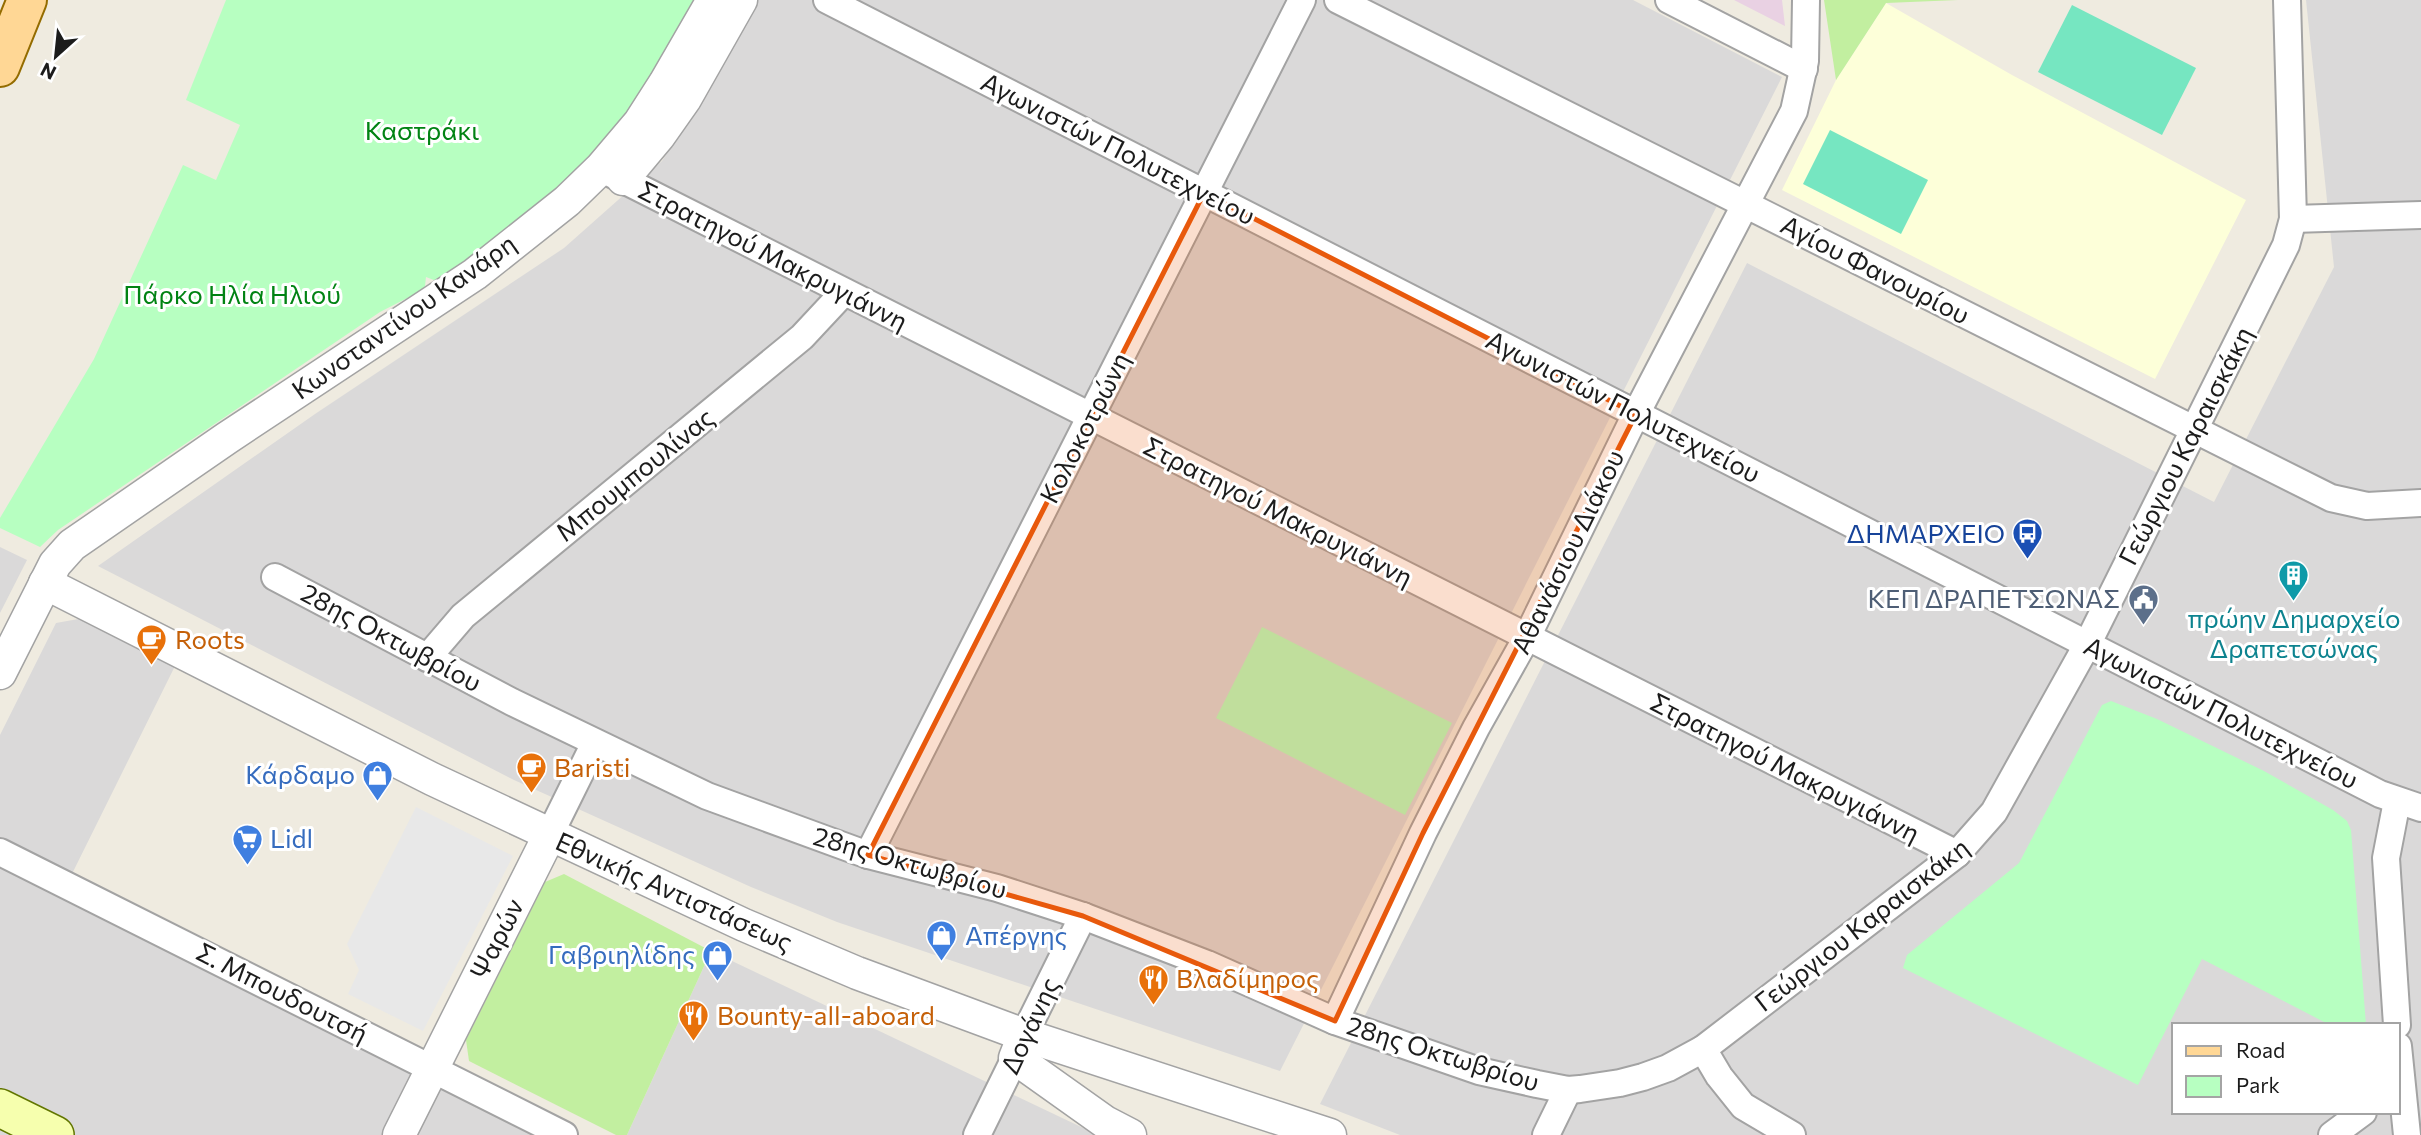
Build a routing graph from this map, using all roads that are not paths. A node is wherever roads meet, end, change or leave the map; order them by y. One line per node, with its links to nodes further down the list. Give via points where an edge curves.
1 (27, 0): 10 (main road)
2 (713, 0): 12 (street, Κωνσταντίνου Κανάρη)
3 (741, 0): 12 (street, Κωνσταντίνου Κανάρη, via 659,136)
4 (827, 0): 13 (street, Αγωνιστών Πολυτεχνείου)
5 (1302, 0): 13 (street, Κολοκοτρώνη)
6 (1338, 0): 14 (street, Αγίου Φανουρίου)
7 (1669, 0): 11 (street)
8 (1806, 0): 11 (street, Αθανάσιου Διάκου)
9 (2287, 0): 16 (street, Γεώργιου Καραισκάκη)
10 (0, 67)
11 (1804, 69): 14 (street, Αθανάσιου Διάκου, via 1794,110)
12 (612, 174): 17 (street, Στρατηγού Μακρυγιάννη); 23 (street, Κωνσταντίνου Κανάρη, via 567,201 475,274 72,545)
13 (1204, 193): 18 (street, Αγωνιστών Πολυτεχνείου); 19 (street, Κολοκοτρώνη)
14 (1745, 205): 18 (street, Αθανάσιου Διάκου); 20 (street, Αγίου Φανουρίου)
15 (2421, 215): 16 (street)
16 (2293, 219): 20 (street, Γεώργιου Καραισκάκη, via 2286,246)
17 (844, 292): 19 (street, Στρατηγού Μακρυγιάννη); 26 (street, Μπουμπουλίνας, via 802,337 463,616)
18 (1636, 414): 24 (street, Αθανάσιου Διάκου); 25 (street, Αγωνιστών Πολυτεχνείου)
19 (1090, 417): 24 (street, Στρατηγού Μακρυγιάννη); 33 (street, Κολοκοτρώνη)
20 (2194, 430): 21 (street, Αγίου Φανουρίου, via 2331,498 2367,506); 25 (street, Γεώργιου Καραισκάκη)
21 (2421, 503)
22 (275, 577): 26 (street, 28ης Οκτωβρίου)
23 (45, 583): 27 (street, Κωνσταντίνου Κανάρη); 30 (street, Εθνικής Αντιστάσεως)
24 (1527, 637): 32 (street, Στρατηγού Μακρυγιάννη); 35 (street, Αθανάσιου Διάκου, via 1423,833)
25 (2087, 645): 29 (street, Αγωνιστών Πολυτεχνείου); 32 (street, Γεώργιου Καραισκάκη, via 1994,812)
26 (427, 659): 28 (street, 28ης Οκτωβρίου)
27 (0, 673)
28 (595, 743): 30 (street, Ψαρών); 33 (street, 28ης Οκτωβρίου, via 707,796)
29 (2409, 805): 36 (street, via 2386,858)
30 (549, 836): 37 (street, Εθνικής Αντιστάσεως); 39 (street, Ψαρών)
31 (0, 852): 39 (street, Σ. Μπουδουτσή)
32 (1957, 854): 38 (street, Γεώργιου Καραισκάκη)
33 (868, 855): 34 (street, 28ης Οκτωβρίου)
34 (1083, 916): 35 (street, 28ης Οκτωβρίου); 37 (street, Δογάνης)
35 (1335, 1021): 41 (street, 28ης Οκτωβρίου, via 1479,1071)
36 (2397, 1023)
37 (1020, 1046): 47 (street, Δογάνης); 48 (street, via 1105,1122); 49 (street, Εθνικής Αντιστάσεως)
38 (1703, 1049): 41 (street, Γεώργιου Καραισκάκη, via 1643,1077); 51 (street, via 1743,1106)
39 (432, 1069): 45 (street, Ψαρών); 46 (street, Σ. Μπουδουτσή)
40 (2400, 1086): 53 (street)
41 (1568, 1090): 50 (street)
42 (0, 1108): 44 (main road)
43 (2360, 1114): 52 (street)
44 (55, 1135)
45 (399, 1135)
46 (564, 1135)
47 (977, 1135)
48 (1130, 1135)
49 (1330, 1135)
50 (1546, 1135)
51 (1792, 1135)
52 (2332, 1135)
53 (2407, 1135)

